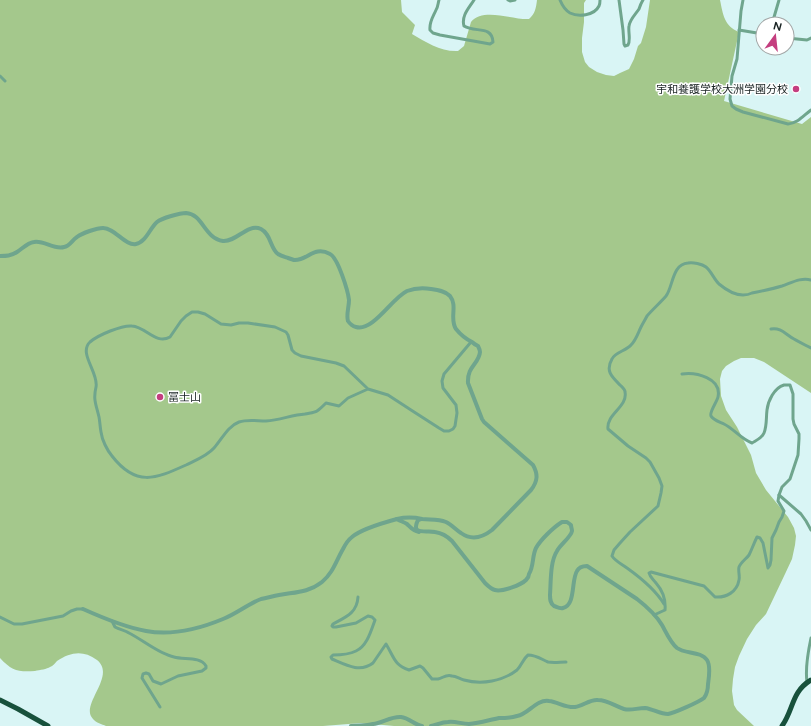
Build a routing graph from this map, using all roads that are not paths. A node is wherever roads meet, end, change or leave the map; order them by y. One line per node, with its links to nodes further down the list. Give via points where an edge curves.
1 (439, 0): 2 (street, via 429,27 433,33 490,44 493,42 493,36 489,32 469,29 462,21)
2 (474, 0)
3 (508, 0): 4 (street)
4 (515, 0)
5 (560, 0): 6 (street, via 570,13 585,15 596,10)
6 (600, 0)
7 (619, 0): 8 (street, via 625,46 630,42 630,22)
8 (643, 0)
9 (743, 0): 12 (street)
10 (779, 0): 11 (street)
11 (774, 16)
12 (739, 30): 13 (street); 18 (street, via 737,59 732,76 732,106 736,110 788,124 799,120)
13 (755, 33)
14 (811, 38): 15 (street)
15 (795, 39)
16 (0, 76): 17 (street)
17 (5, 81)
18 (811, 110)
19 (0, 256): 22 (street, via 14,254 33,242 66,247 82,234 102,228 113,231 128,242 139,243 162,219 192,214 198,218 208,233 223,241 256,228 262,230 278,254 286,258 300,260 314,252 322,251 331,254 348,290 347,319 355,327 366,327 400,295 408,291 419,288 441,290 449,295 454,303 453,322 456,328)
20 (811, 280): 32 (street, via 794,281 770,290 744,295 719,283 705,266 686,263 676,271 667,294 648,316 635,341 612,358 610,373 626,393 624,402 611,417 608,429 650,462 662,486 658,506 630,532 612,556 647,584)
21 (771, 329): 23 (street, via 782,331)
22 (471, 342): 25 (street, via 444,374 442,381 443,388 456,405 454,426 449,431 444,431 388,395); 28 (street, via 477,345 480,353 469,371 468,383 482,419 534,465 537,471 535,485 492,530 480,537 462,534 440,520)
23 (811, 348)
24 (682, 374): 26 (street, via 689,373 710,379 719,391 710,414 752,443 764,434 767,409 774,392 785,385 790,385 793,394 793,419 800,439 790,479 782,487)
25 (368, 389): 25 (street, via 348,398 339,406 326,403 316,412 273,420 238,422 206,455 157,477 144,478 125,470 116,462 102,438 94,400 97,384 86,351 94,339 123,327 132,326 167,339 186,316 198,312 221,324 248,323 284,330 295,353 344,366)
26 (779, 495): 29 (street, via 802,514); 32 (street, via 778,500 784,511 772,538 768,568 763,543 757,537 750,553 739,566 737,586 725,596 715,597 704,586 651,572 650,576 664,596)
27 (397, 519): 28 (street); 30 (street); 36 (street, via 352,536 328,576 306,591 258,600 226,618 194,629 146,631)
28 (421, 519): 30 (street, via 416,525)
29 (811, 530)
30 (419, 532): 34 (street, via 434,531 448,536 489,588 499,591 526,580 536,548 558,524 567,522 571,525 571,534 558,549 552,562 552,604 562,608 568,605 576,572 579,568 587,566 637,599)
31 (358, 597): 38 (street, via 356,608 332,626 356,622 368,616 375,620 361,647 356,651 331,657 346,666 356,668 370,665 386,644 395,662 409,670 420,666 432,680 452,675 465,680 488,682 516,670 528,655 549,662)
32 (665, 605): 34 (street, via 665,610)
33 (83, 609): 35 (street, via 71,611 63,616 22,624 14,624); 36 (street)
34 (654, 616): 45 (street, via 678,648 704,656 707,660 708,688 704,698 668,714 642,708 624,709 598,700 574,707 543,701 518,716 470,724 443,722)
35 (0, 617)
36 (112, 621): 41 (street, via 115,627 167,655 204,662 206,668 202,671 178,676 161,684 153,681 149,674 143,674 142,678)
37 (811, 638): 39 (street, via 806,675)
38 (566, 662)
39 (809, 681): 46 (highway, via 796,694)
40 (0, 700): 42 (highway)
41 (160, 707)
42 (48, 726)
43 (351, 726): 44 (street, via 373,724 396,717)
44 (422, 726)
45 (431, 726)
46 (782, 726)

